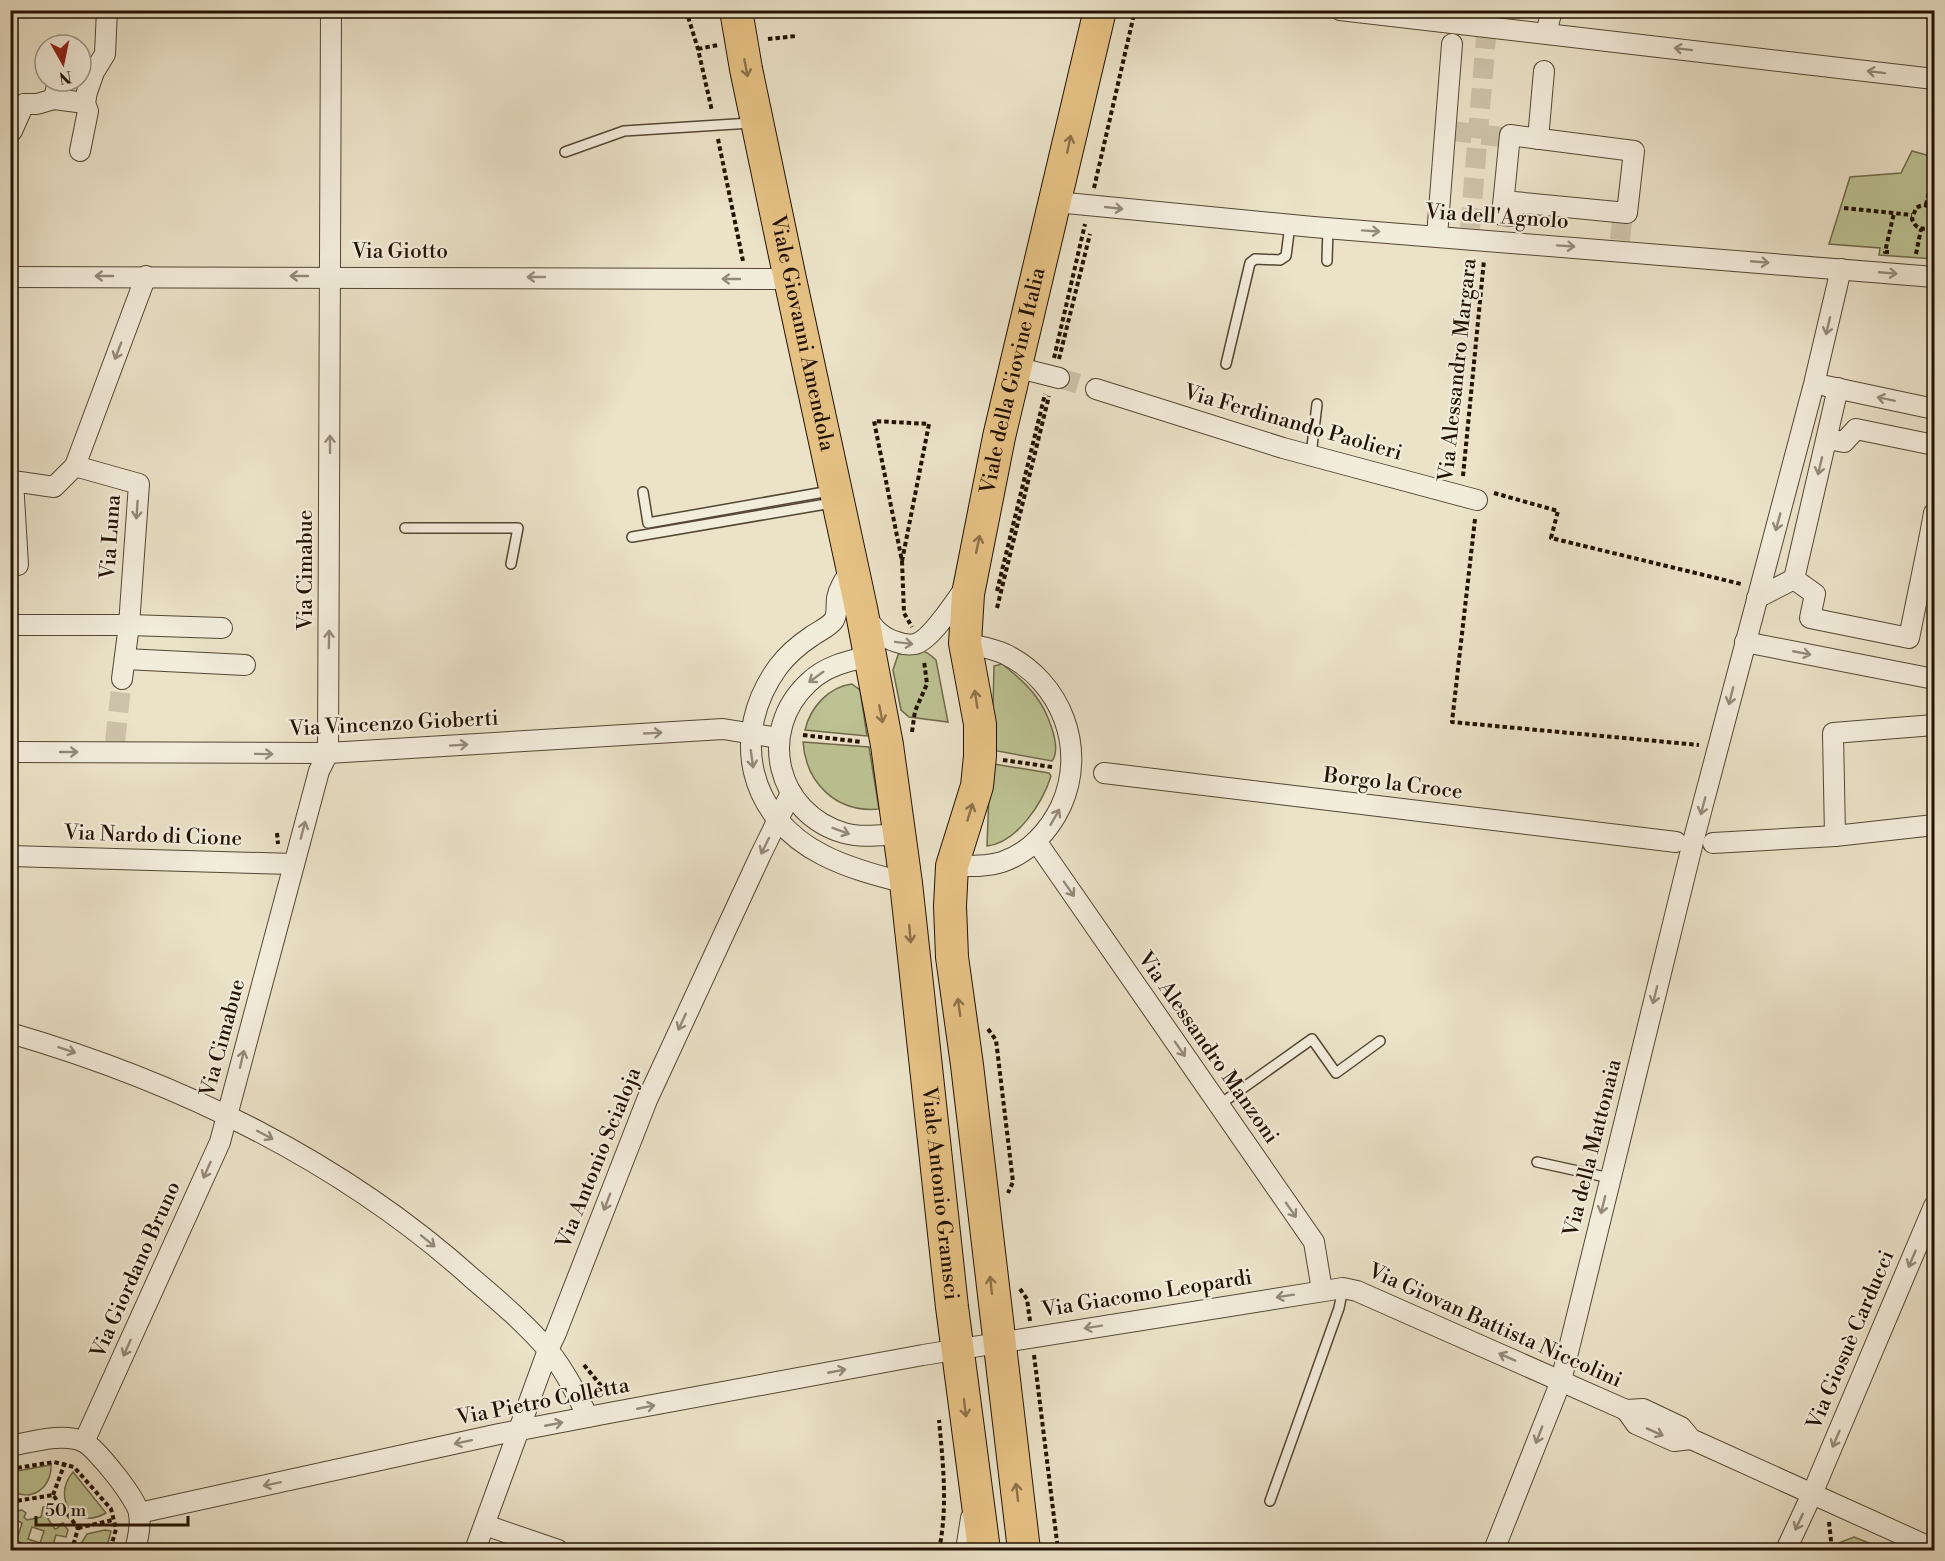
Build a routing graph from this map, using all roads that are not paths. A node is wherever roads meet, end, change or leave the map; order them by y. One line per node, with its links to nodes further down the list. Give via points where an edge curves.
1 (107, 10): 9 (street, via 105,54)
2 (331, 10): 28 (street, Via Cimabue)
3 (736, 10): 16 (main road, Viale Giovanni Amendola, one-way to 16)
4 (1100, 10): 21 (main road, Viale della Giovine Italia, one-way to 4)
5 (1340, 10): 7 (street)
6 (1552, 10): 8 (street)
7 (1453, 33): 8 (street); 24 (street, via 1449,130)
8 (1546, 33): 11 (street, one-way to 8)
9 (93, 65)
10 (1544, 71): 18 (street)
11 (1935, 79)
12 (52, 93): 17 (street, via 37,104 24,104)
13 (62, 93): 15 (street)
14 (87, 93): 15 (street)
15 (86, 104): 19 (street)
16 (757, 123): 20 (lane, via 624,131); 31 (main road, Viale Giovanni Amendola)
17 (12, 131)
18 (1538, 138): 18 (street, via 1510,135 1502,215 1512,216 1514,202 1627,213 1634,151)
19 (80, 151)
20 (565, 152)
21 (1056, 202): 22 (street, Via dell'Agnolo, one-way to 22); 33 (main road, Viale della Giovine Italia)
22 (1290, 225): 23 (street, Via dell'Agnolo); 32 (lane, via 1286,256 1250,263)
23 (1328, 228): 24 (street, Via dell'Agnolo, one-way to 24); 25 (lane)
24 (1437, 236): 26 (street, Via dell'Agnolo, one-way to 26, via 1505,236 1620,245)
25 (1327, 261)
26 (1841, 269): 30 (street, Via dell'Agnolo, one-way to 30); 35 (street, Via della Mattonaia, one-way to 35)
27 (146, 276): 28 (street, Via Giotto, one-way to 27); 29 (street, Via Giotto, one-way to 29); 43 (street, one-way to 43)
28 (331, 276): 31 (street, Via Giotto, one-way to 28); 72 (street, Via Cimabue, one-way to 28, via 334,527)
29 (10, 277)
30 (1935, 277)
31 (790, 279): 45 (main road, Viale Giovanni Amendola)
32 (1226, 364)
33 (1015, 367): 34 (street); 55 (main road, Viale della Giovine Italia, one-way to 33)
34 (1055, 377)
35 (1814, 384): 36 (street); 56 (street, Via della Mattonaia, one-way to 56)
36 (1838, 388): 39 (street, one-way to 36); 40 (street)
37 (1096, 389): 42 (street, Via Ferdinando Paolieri)
38 (1317, 404): 42 (lane)
39 (1935, 409)
40 (1827, 439): 41 (street, via 1844,442 1856,429); 54 (street, one-way to 54)
41 (1935, 445)
42 (1311, 455): 46 (street, Via Ferdinando Paolieri)
43 (75, 466): 52 (street, via 54,487 13,481); 59 (street, Via Luna, one-way to 59, via 139,484)
44 (643, 492): 45 (lane, via 648,523)
45 (836, 496): 49 (lane); 53 (main road, Viale Giovanni Amendola)
46 (1469, 497)
47 (1935, 513): 50 (street)
48 (405, 528): 51 (lane, via 518,528)
49 (632, 537)
50 (1932, 541): 54 (street, via 1909,638 1805,616 1815,594)
51 (511, 564)
52 (18, 565)
53 (852, 569): 57 (main road, Viale Giovanni Amendola); 69 (street, via 840,589 834,620 778,667 755,709)
54 (1794, 579): 56 (street)
55 (970, 581): 57 (street, one-way to 55, via 876,630 890,640 915,644 928,636); 62 (main road, Viale della Giovine Italia)
56 (1757, 598): 61 (street, Via della Mattonaia)
57 (861, 608): 63 (main road, Viale Giovanni Amendola)
58 (10, 625): 59 (street)
59 (129, 625): 60 (street); 64 (street, Via Luna)
60 (222, 628)
61 (1745, 642): 67 (street, one-way to 67); 92 (street, Via della Mattonaia, one-way to 92, via 1708,747)
62 (965, 643): 73 (main road, Viale della Giovine Italia, one-way to 62); 80 (street, one-way to 62, via 1054,820 1068,786 1072,758 1067,725 1055,699 1036,676 1005,654)
63 (870, 656): 70 (street, one-way to 70, via 831,667 808,682 792,702); 78 (main road, Viale Giovanni Amendola, one-way to 78)
64 (125, 659): 65 (street); 66 (street, Via Luna)
65 (245, 665)
66 (122, 679)
67 (1935, 679)
68 (1935, 725): 79 (street, via 1833,733)
69 (751, 733): 70 (street, Via Vincenzo Gioberti); 72 (street, Via Vincenzo Gioberti, one-way to 69, via 723,729); 76 (street, one-way to 76, via 758,787)
70 (779, 738): 75 (street, via 780,766)
71 (10, 752): 72 (street, Via Vincenzo Gioberti, one-way to 72, via 115,747)
72 (328, 753): 84 (street, Via Cimabue, one-way to 72, via 319,771)
73 (988, 757): 85 (main road, Viale Antonio Gramsci, one-way to 73)
74 (1104, 773): 81 (street, Borgo la Croce)
75 (791, 794): 76 (street, Via Antonio Scialoja); 78 (street, one-way to 78, via 811,814 838,831)
76 (778, 820): 86 (street, via 792,835 822,855); 97 (street, Via Antonio Scialoja, one-way to 97, via 646,1100)
77 (1935, 825): 79 (street)
78 (899, 834): 86 (main road, Viale Antonio Gramsci)
79 (1835, 836): 82 (street)
80 (1036, 841): 85 (street, via 1003,862); 89 (street, Via Alessandro Manzoni, one-way to 89)
81 (1676, 842)
82 (1713, 843)
83 (10, 856): 84 (street, Via Nardo di Cione)
84 (294, 864): 90 (street, Via Cimabue, one-way to 84)
85 (952, 866): 96 (main road, Viale Antonio Gramsci, one-way to 85, via 952,957)
86 (906, 883): 98 (main road, Viale Antonio Gramsci, one-way to 98)
87 (10, 1033): 90 (street, one-way to 90, via 113,1065)
88 (1380, 1041): 89 (lane, via 1336,1072 1312,1039)
89 (1219, 1106): 95 (street, Via Alessandro Manzoni, one-way to 95, via 1314,1242)
90 (228, 1116): 97 (street, one-way to 97, via 279,1142 409,1226 466,1272); 102 (street, Via Giordano Bruno, one-way to 102, via 220,1142)
91 (1537, 1162): 92 (lane)
92 (1610, 1178): 99 (street, Via della Mattonaia, one-way to 99)
93 (1935, 1206): 105 (street, Via Giosuè Carducci, one-way to 105)
94 (1343, 1288): 95 (street, Via Giacomo Leopardi); 99 (street, Via Giovan Battista Niccolini, one-way to 94); 106 (lane)
95 (1322, 1290): 96 (street, Via Giacomo Leopardi, one-way to 96)
96 (998, 1343): 98 (street, Via Giacomo Leopardi); 115 (main road, Viale Antonio Gramsci, one-way to 96)
97 (548, 1350): 100 (street); 101 (street, Via Antonio Scialoja)
98 (958, 1350): 100 (street, Via Pietro Colletta, one-way to 98); 104 (main road, Viale Antonio Gramsci, one-way to 104)
99 (1561, 1381): 105 (street, Via Giovan Battista Niccolini, via 1626,1410 1643,1409 1681,1427 1691,1439); 116 (street, Via della Mattonaia, one-way to 116)
100 (588, 1417): 101 (street, Via Pietro Colletta, one-way to 100)
101 (520, 1430): 107 (street, Via Pietro Colletta, one-way to 107); 108 (street, Via Antonio Scialoja)
102 (84, 1442): 103 (street, via 56,1438); 107 (street, via 135,1499)
103 (10, 1446)
104 (975, 1489): 113 (street); 114 (main road, Viale Antonio Gramsci)
105 (1812, 1494): 109 (street, Via Giovan Battista Niccolini); 117 (street, Via Giosuè Carducci, one-way to 117)
106 (1270, 1501)
107 (139, 1513): 110 (street)
108 (485, 1526): 111 (street, Via Antonio Scialoja); 112 (street)
109 (1935, 1549)
110 (135, 1551)
111 (475, 1551)
112 (558, 1551)
113 (966, 1551)
114 (984, 1551)
115 (1024, 1551)
116 (1494, 1551)
117 (1786, 1551)

